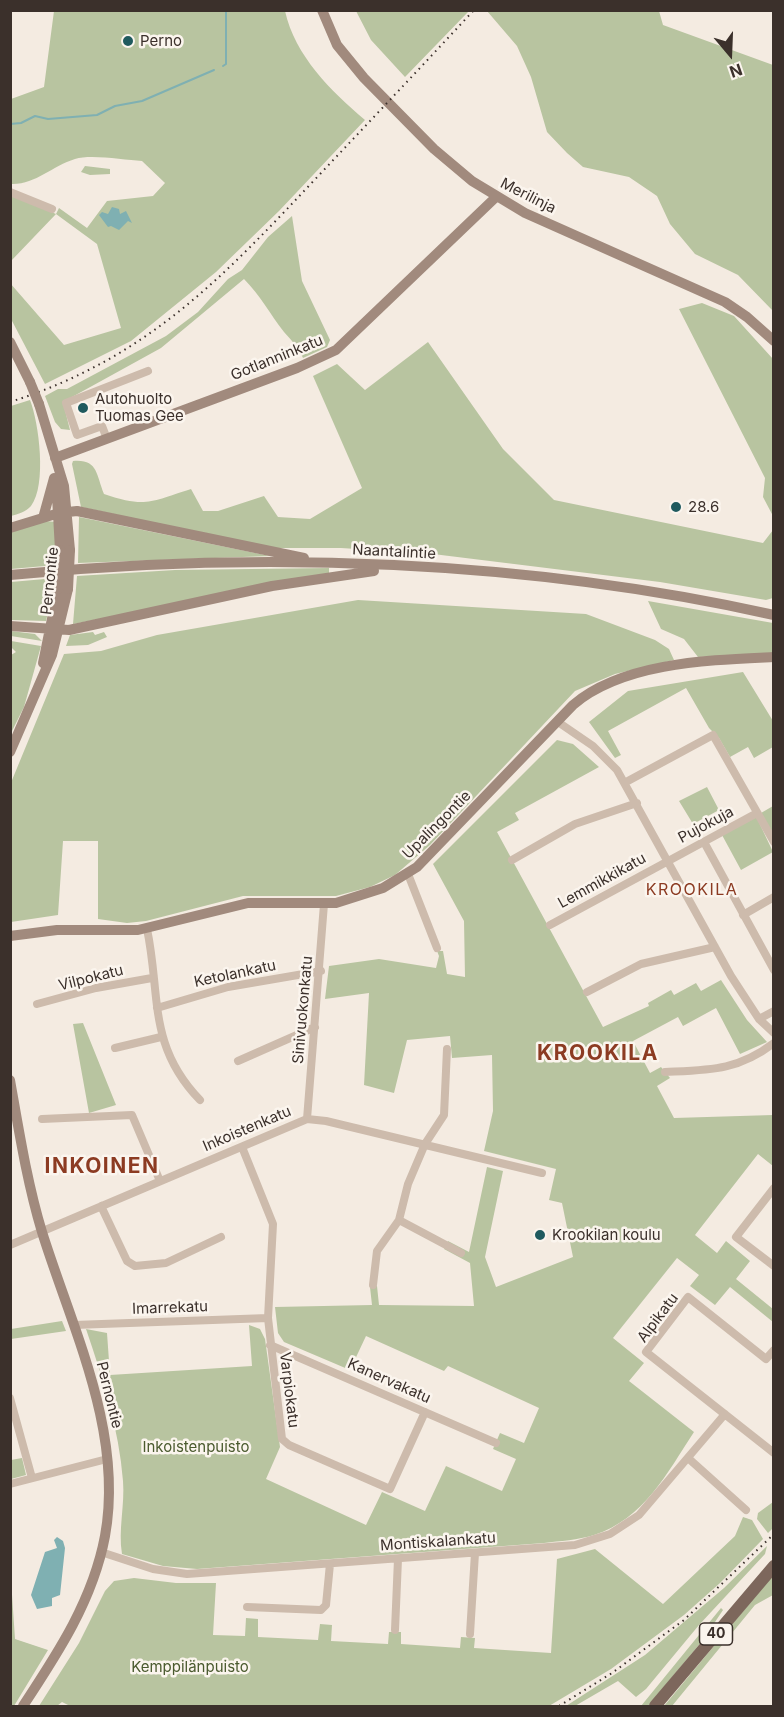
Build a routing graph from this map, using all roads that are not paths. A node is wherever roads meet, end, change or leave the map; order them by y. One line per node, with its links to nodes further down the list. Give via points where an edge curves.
1 (322, 10): 3 (street, Merilinja, via 337,45 364,78 452,166)
2 (10, 192): 4 (street)
3 (496, 197): 5 (street, Merilinja, via 725,302); 8 (street, Gotlanninkatu, via 336,350)
4 (52, 209)
5 (774, 341)
6 (10, 342): 9 (street, Pernontie, bridge, via 39,404)
7 (148, 370): 8 (street, via 66,403 77,435 102,426)
8 (107, 439): 9 (street, Gotlanninkatu)
9 (55, 458): 10 (street, Pernontie); 11 (street, Pernontie, via 62,478)
10 (55, 475): 11 (street, Pernontie); 12 (street)
11 (64, 512): 12 (street); 14 (street); 19 (street, Pernontie, bridge, via 63,589)
12 (43, 518): 13 (street)
13 (10, 528)
14 (331, 564): 15 (street, Naantalintie); 16 (street, Naantalintie, via 201,563)
15 (402, 567): 17 (street, Naantalintie, via 570,581); 19 (street, via 282,584 92,626)
16 (10, 575)
17 (774, 615)
18 (10, 626): 19 (street)
19 (55, 629): 22 (street, Pernontie)
20 (774, 657): 21 (street, Upalingontie, via 693,663 629,676 584,696)
21 (558, 722): 23 (street, via 610,760); 30 (street, Upalingontie)
22 (10, 752)
23 (626, 782): 24 (street); 25 (street, via 713,735)
24 (637, 803): 28 (street, via 575,824); 29 (street)
25 (757, 813): 26 (street, Pujokuja); 27 (street)
26 (704, 842): 29 (street, Pujokuja); 33 (street)
27 (774, 842)
28 (512, 860)
29 (668, 861): 34 (street, Lemmikkikatu); 37 (street)
30 (408, 874): 32 (street, Upalingontie, via 361,897); 38 (street)
31 (774, 897): 33 (street)
32 (324, 904): 35 (street, Upalingontie, via 248,903); 40 (street, Sinivuokonkatu)
33 (743, 915): 39 (street)
34 (550, 926)
35 (147, 929): 36 (street, Upalingontie, via 57,930); 41 (street)
36 (10, 936)
37 (715, 947): 42 (street, via 641,964); 46 (street)
38 (437, 948)
39 (774, 970)
40 (321, 971): 44 (street, Ketolankatu, via 228,987); 47 (street, Sinivuokonkatu)
41 (152, 978): 43 (street, Vilpokatu); 44 (street)
42 (587, 992)
43 (37, 1004)
44 (157, 1008): 49 (street)
45 (774, 1011): 46 (street)
46 (759, 1019): 48 (street)
47 (315, 1027): 53 (street); 58 (street, Sinivuokonkatu)
48 (774, 1033)
49 (161, 1037): 51 (street); 56 (street, via 182,1079)
50 (774, 1043): 54 (street, via 727,1068)
51 (115, 1048)
52 (447, 1050): 59 (street, via 444,1115)
53 (238, 1061)
54 (665, 1072)
55 (10, 1080): 66 (street, Pernontie)
56 (200, 1100)
57 (42, 1119): 62 (street, via 132,1115)
58 (307, 1119): 59 (street, Inkoistenkatu); 60 (street, Inkoistenkatu)
59 (425, 1144): 61 (street, Inkoistenkatu); 65 (street, via 408,1184)
60 (242, 1147): 62 (street, Inkoistenkatu); 72 (street, Varpiokatu, via 273,1224)
61 (542, 1173)
62 (160, 1181): 64 (street, Inkoistenkatu)
63 (774, 1188): 70 (street, via 736,1237)
64 (101, 1206): 66 (street, Inkoistenkatu); 67 (street, via 128,1261 135,1266 166,1263)
65 (399, 1220): 69 (street); 71 (street, via 377,1251)
66 (42, 1232): 68 (street, Inkoistenkatu); 73 (street, Pernontie)
67 (221, 1237)
68 (10, 1245)
69 (461, 1252)
70 (774, 1266)
71 (374, 1286)
72 (268, 1318): 73 (street, Imarrekatu); 74 (street, Varpiokatu)
73 (74, 1325): 82 (street, Pernontie)
74 (270, 1345): 77 (street, Kanervakatu); 77 (street, Varpiokatu, via 282,1439 390,1490)
75 (774, 1350): 78 (street, Alpikatu, via 766,1359 688,1298 646,1352)
76 (10, 1398): 83 (street)
77 (425, 1412): 79 (street, Kanervakatu)
78 (725, 1414): 80 (street); 81 (street, Montiskalankatu)
79 (496, 1443)
80 (774, 1453)
81 (688, 1458): 85 (street); 87 (street, Montiskalankatu, via 639,1515 610,1534 575,1545)
82 (107, 1459): 83 (street); 86 (street, Pernontie, via 110,1501)
83 (32, 1478): 84 (street)
84 (10, 1484)
85 (746, 1510)
86 (101, 1552): 89 (street, Montiskalankatu, via 153,1569 187,1574); 95 (street, Pernontie, via 78,1617)
87 (475, 1553): 88 (street, Montiskalankatu); 93 (street)
88 (398, 1559): 89 (street, Montiskalankatu); 92 (street)
89 (330, 1564): 91 (street, via 326,1605 321,1610)
90 (774, 1566): 94 (main road, 40)
91 (247, 1607)
92 (395, 1630)
93 (470, 1634)
94 (657, 1705)
95 (23, 1707)

